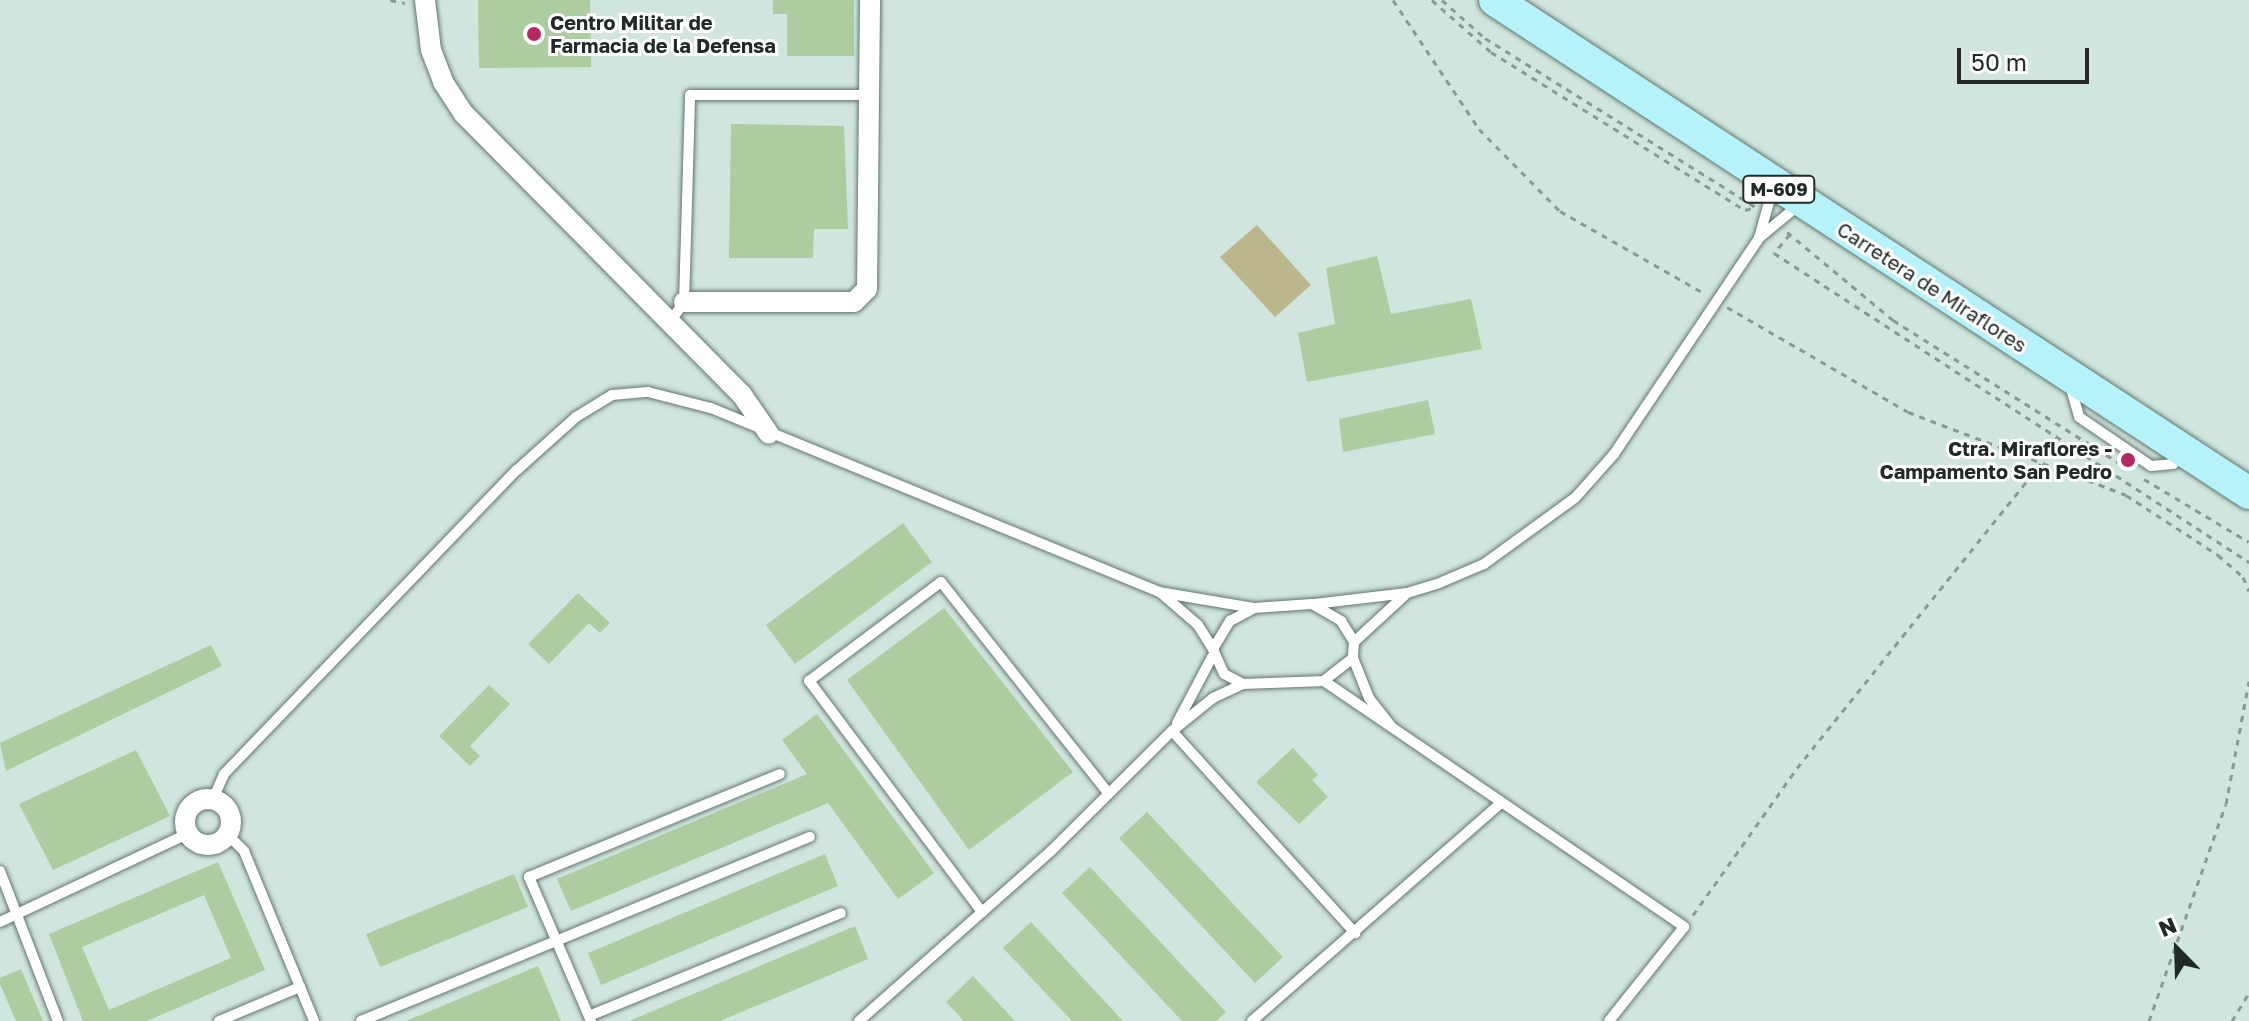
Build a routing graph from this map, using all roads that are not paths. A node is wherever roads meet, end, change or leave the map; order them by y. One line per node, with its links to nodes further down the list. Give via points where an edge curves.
1 (425, 0): 9 (street, via 431,50 464,114)
2 (870, 0): 4 (street)
3 (1495, 0): 5 (main road, Carretera de Miraflores / M-609)
4 (869, 95): 8 (street, via 867,289 854,302); 8 (lane, via 690,95)
5 (1764, 196): 6 (main road, Carretera de Miraflores / M-609); 7 (lane)
6 (1801, 203): 7 (lane); 11 (main road, Carretera de Miraflores / M-609)
7 (1759, 238): 13 (lane, via 1614,454 1575,498 1484,564)
8 (684, 302): 9 (lane)
9 (669, 323): 10 (street, via 742,395)
10 (769, 434): 12 (lane); 25 (lane, via 711,408 648,392 612,395 576,417 517,470 224,774)
11 (2249, 493)
12 (1159, 592): 15 (lane); 17 (lane, via 1198,625)
13 (1407, 593): 14 (lane); 16 (lane)
14 (1312, 604): 15 (lane); 16 (lane, via 1341,621)
15 (1254, 608): 17 (lane, via 1230,621)
16 (1354, 642): 18 (lane)
17 (1213, 653): 20 (lane, via 1224,674); 21 (lane)
18 (1353, 658): 19 (lane); 22 (lane, via 1369,698)
19 (1324, 681): 20 (lane); 22 (lane)
20 (1243, 684): 21 (lane, via 1213,698)
21 (1172, 731): 24 (lane); 35 (lane)
22 (1400, 736): 26 (lane)
23 (780, 774): 36 (lane, via 529,877)
24 (1109, 794): 31 (lane); 31 (lane, via 941,582 809,681)
25 (213, 799): 27 (street, via 189,808); 28 (street, via 231,818)
26 (1500, 804): 35 (lane); 45 (lane, via 1684,927)
27 (187, 834): 28 (street, via 212,846); 33 (lane)
28 (228, 835): 37 (lane, via 244,851)
29 (810, 837): 36 (lane)
30 (0, 871): 33 (lane)
31 (982, 912): 43 (lane)
32 (841, 913): 38 (lane)
33 (14, 916): 34 (lane); 39 (lane)
34 (0, 922)
35 (1355, 933): 44 (lane)
36 (558, 943): 38 (lane); 42 (lane)
37 (300, 987): 40 (lane); 41 (lane)
38 (590, 1018)
39 (58, 1021)
40 (219, 1021)
41 (314, 1021)
42 (361, 1021)
43 (859, 1021)
44 (1252, 1021)
45 (1609, 1021)

